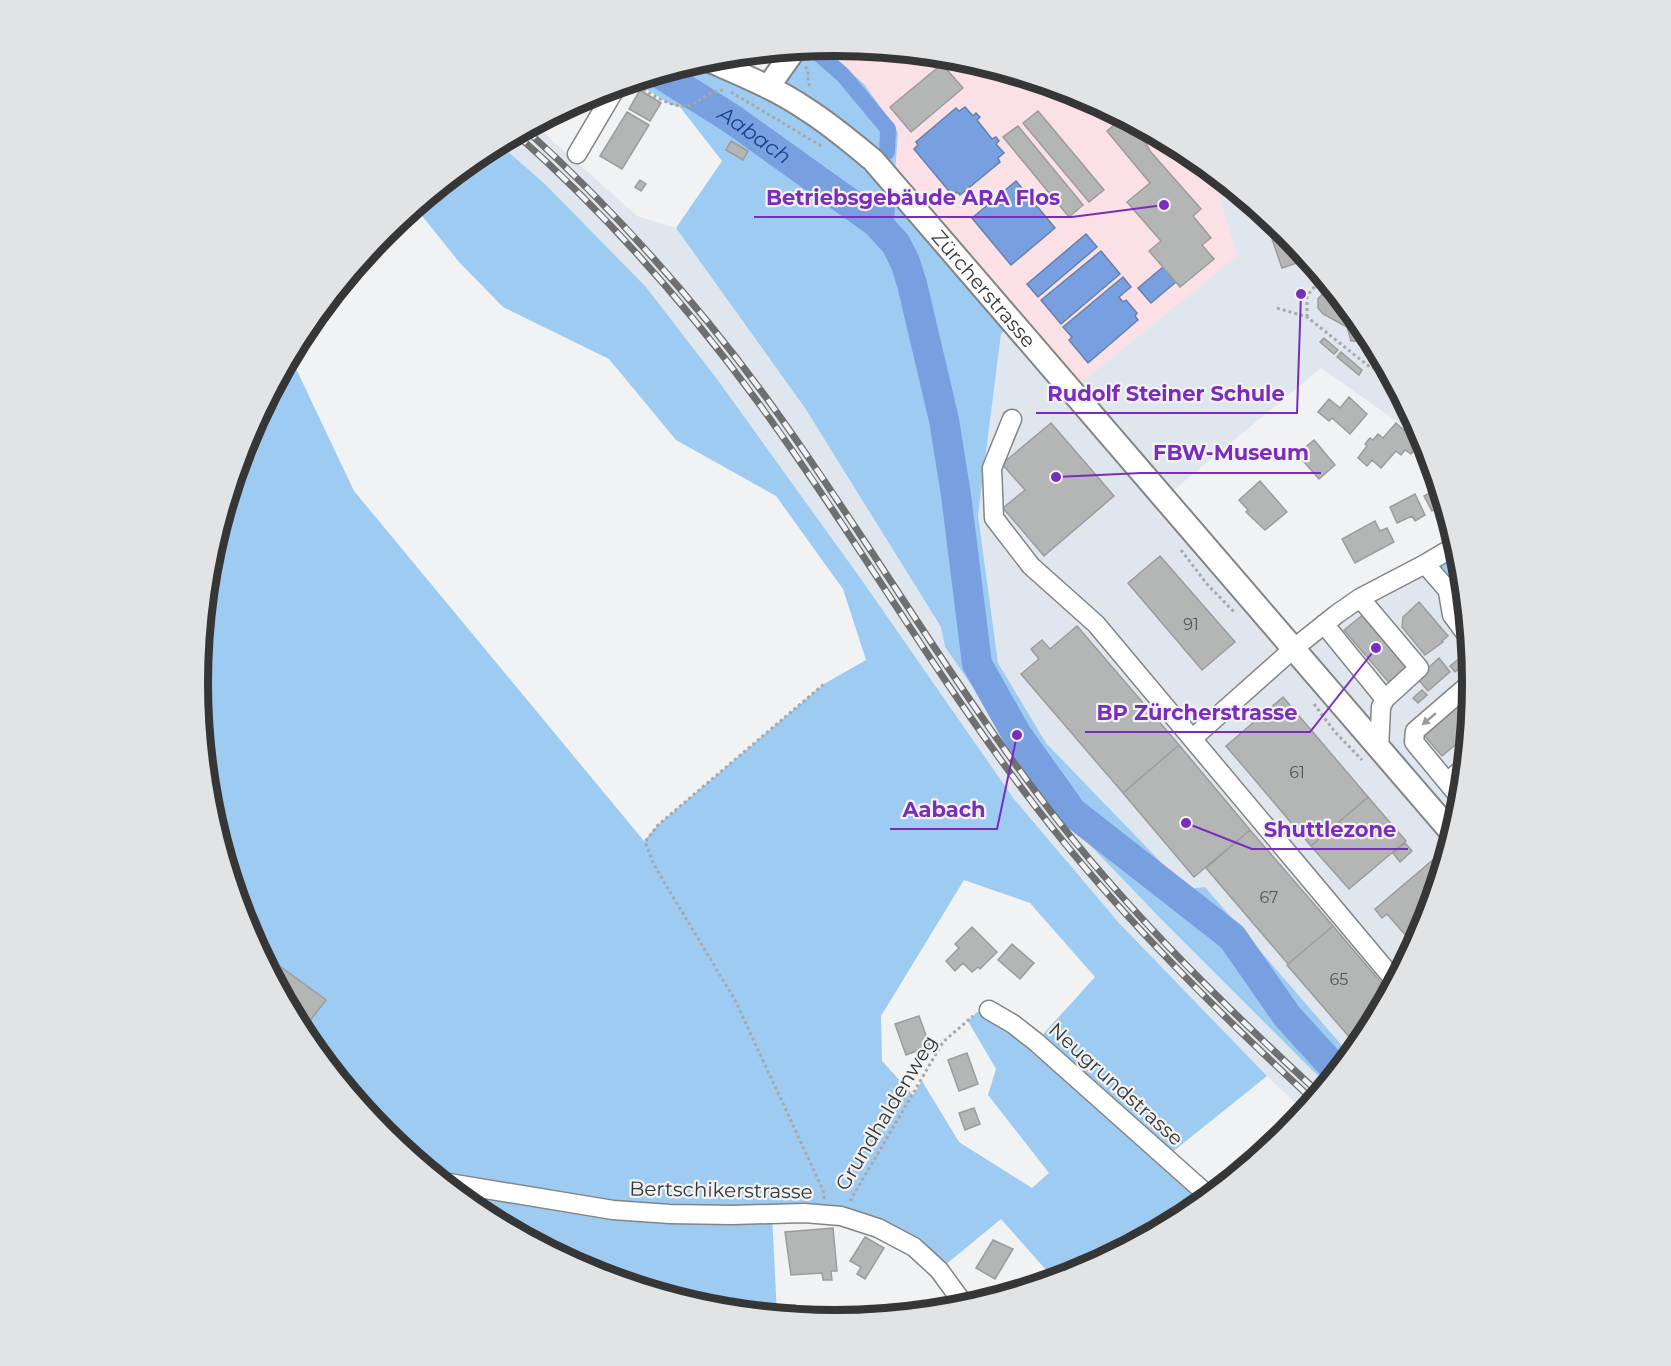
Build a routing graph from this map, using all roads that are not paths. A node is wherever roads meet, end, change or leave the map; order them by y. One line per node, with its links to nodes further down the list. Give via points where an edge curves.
1 (789, 58): 3 (main road)
2 (722, 66): 3 (main road, Zürcherstrasse)
3 (768, 87): 14 (main road, Zürcherstrasse, via 836,129 873,160)
4 (610, 98): 5 (street)
5 (577, 154)
6 (1012, 419): 17 (street, via 992,468 994,518 1031,566 1096,624)
7 (1449, 550): 8 (street)
8 (1425, 564): 9 (street); 10 (street)
9 (1448, 590): 11 (street); 13 (street, via 1452,615)
10 (1360, 598): 12 (street); 16 (street, via 1419,668)
11 (1458, 602)
12 (1324, 624): 14 (street); 16 (street)
13 (1460, 626)
14 (1293, 649): 17 (street); 18 (main road, Zürcherstrasse)
15 (1463, 690): 20 (street, one-way to 20, via 1415,731 1414,742)
16 (1385, 699): 18 (street)
17 (1193, 738): 23 (street)
18 (1372, 756): 22 (main road, Zürcherstrasse)
19 (1456, 774): 20 (street)
20 (1447, 782): 21 (street)
21 (1454, 790)
22 (1446, 827)
23 (1390, 975)
24 (989, 1010): 26 (street, Neugrundstrasse, via 1036,1042)
25 (459, 1185): 27 (street, Bertschikerstrasse, via 613,1210 833,1215 878,1228 914,1247 939,1270)
26 (1203, 1191)
27 (959, 1298)

